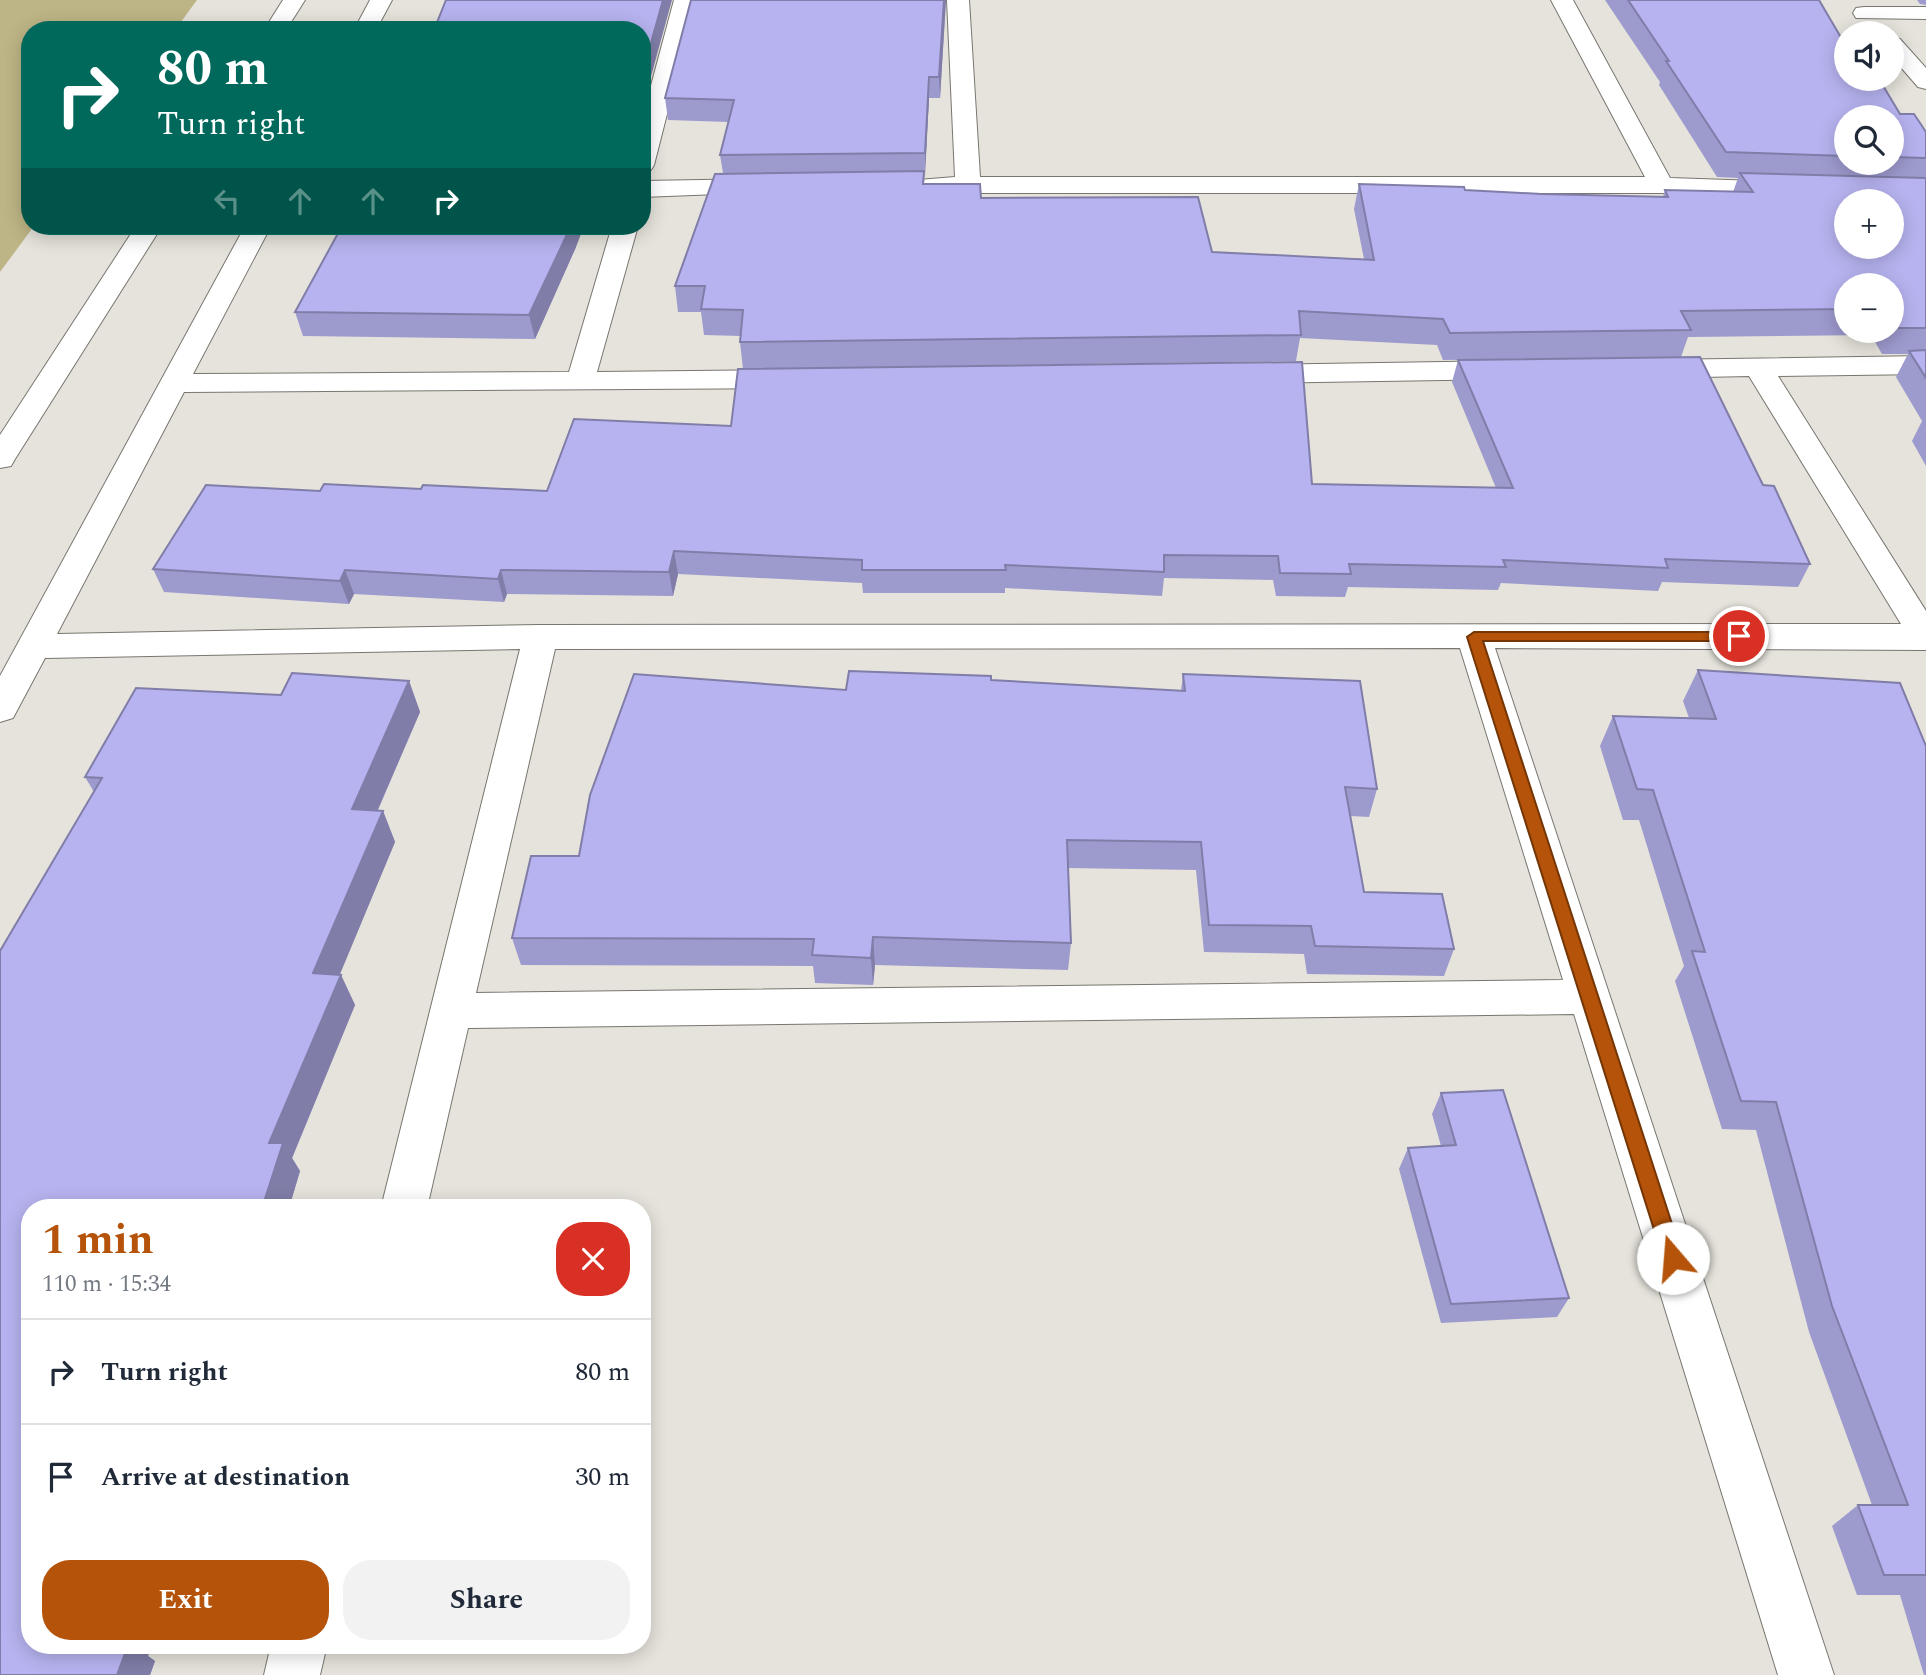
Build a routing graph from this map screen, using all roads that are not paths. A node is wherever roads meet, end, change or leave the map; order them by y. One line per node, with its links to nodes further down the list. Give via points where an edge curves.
1 (294, 0): 8 (street)
2 (381, 0): 9 (street)
3 (685, 0): 13 (street)
4 (958, 0): 14 (street)
5 (1562, 0): 15 (street)
6 (1858, 6): 7 (street); 10 (street)
7 (1926, 13)
8 (281, 21)
9 (370, 21)
10 (1871, 21)
11 (1904, 57): 12 (street)
12 (1926, 82)
13 (651, 130)
14 (968, 185): 15 (street); 16 (street)
15 (1661, 185): 19 (street)
16 (900, 186)
17 (792, 187): 18 (street)
18 (651, 189)
19 (1815, 191)
20 (143, 235): 31 (street)
21 (253, 235): 30 (street)
22 (622, 235): 29 (street)
23 (1926, 365): 24 (street)
24 (1759, 367): 25 (street); 34 (street)
25 (1634, 369)
26 (1537, 370): 27 (street)
27 (1218, 374)
28 (816, 379): 29 (street)
29 (580, 382): 30 (street)
30 (173, 383): 35 (street)
31 (0, 459)
32 (540, 637): 33 (street); 35 (street); 38 (street)
33 (1474, 637): 34 (street); 37 (street)
34 (1925, 637)
35 (34, 646): 36 (street)
36 (0, 709)
37 (1590, 997): 38 (street); 42 (street)
38 (451, 1011): 39 (street)
39 (406, 1199)
40 (297, 1654): 41 (street)
41 (292, 1675)
42 (1806, 1675)

